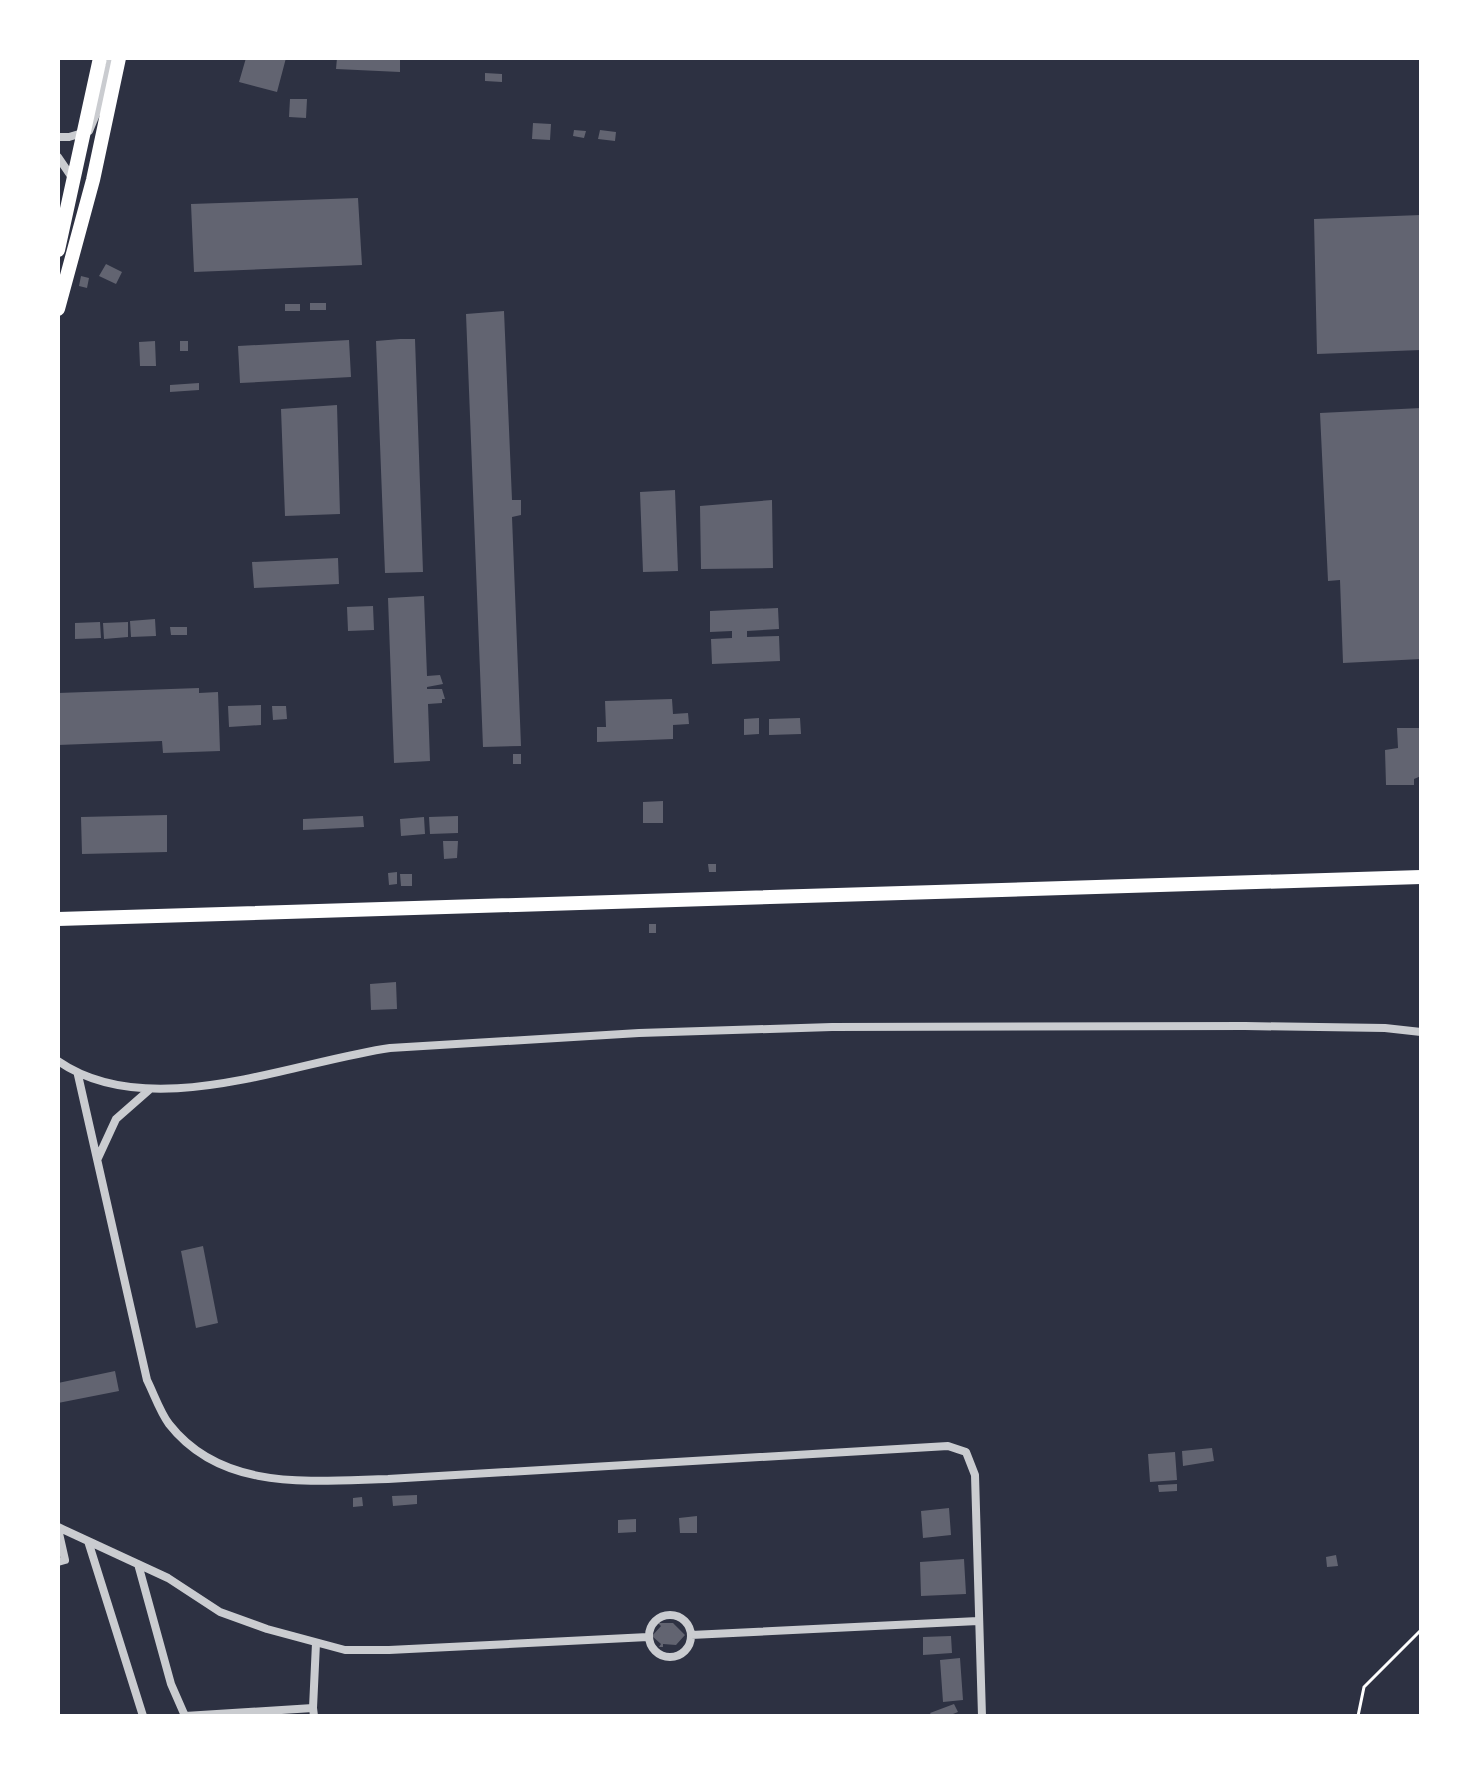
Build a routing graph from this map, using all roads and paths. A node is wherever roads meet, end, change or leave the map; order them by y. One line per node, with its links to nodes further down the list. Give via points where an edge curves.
1 (100, 58): 4 (main road)
2 (111, 58): 4 (street, via 97,112)
3 (119, 58): 9 (main road)
4 (84, 133): 5 (street); 7 (main road)
5 (58, 137)
6 (58, 157): 7 (street)
7 (73, 179): 8 (main road)
8 (58, 250)
9 (58, 309)
10 (1421, 877): 11 (main road)
11 (58, 919)
12 (1421, 1032): 15 (street, via 1229,1026 639,1033 390,1048 218,1083)
13 (58, 1061): 14 (street)
14 (78, 1075): 15 (street); 16 (street)
15 (149, 1090): 16 (street, via 116,1119)
16 (98, 1159): 21 (street, via 147,1380 168,1423 199,1454 236,1472 296,1481 948,1446 966,1452 975,1475)
17 (58, 1528): 18 (street); 19 (street, via 65,1560)
18 (88, 1541): 20 (street); 27 (street)
19 (58, 1562)
20 (138, 1564): 25 (street, via 220,1612); 28 (street)
21 (978, 1621): 23 (street); 29 (street)
22 (1421, 1630): 30 (path, via 1364,1687)
23 (691, 1635): 24 (street, via 682,1618 669,1615 656,1619); 24 (street, via 687,1649 667,1658 654,1651)
24 (648, 1637): 25 (street, via 389,1650 345,1650)
25 (316, 1643): 26 (street)
26 (313, 1712): 28 (street)
27 (143, 1716)
28 (185, 1716)
29 (982, 1716)
30 (1358, 1716)

